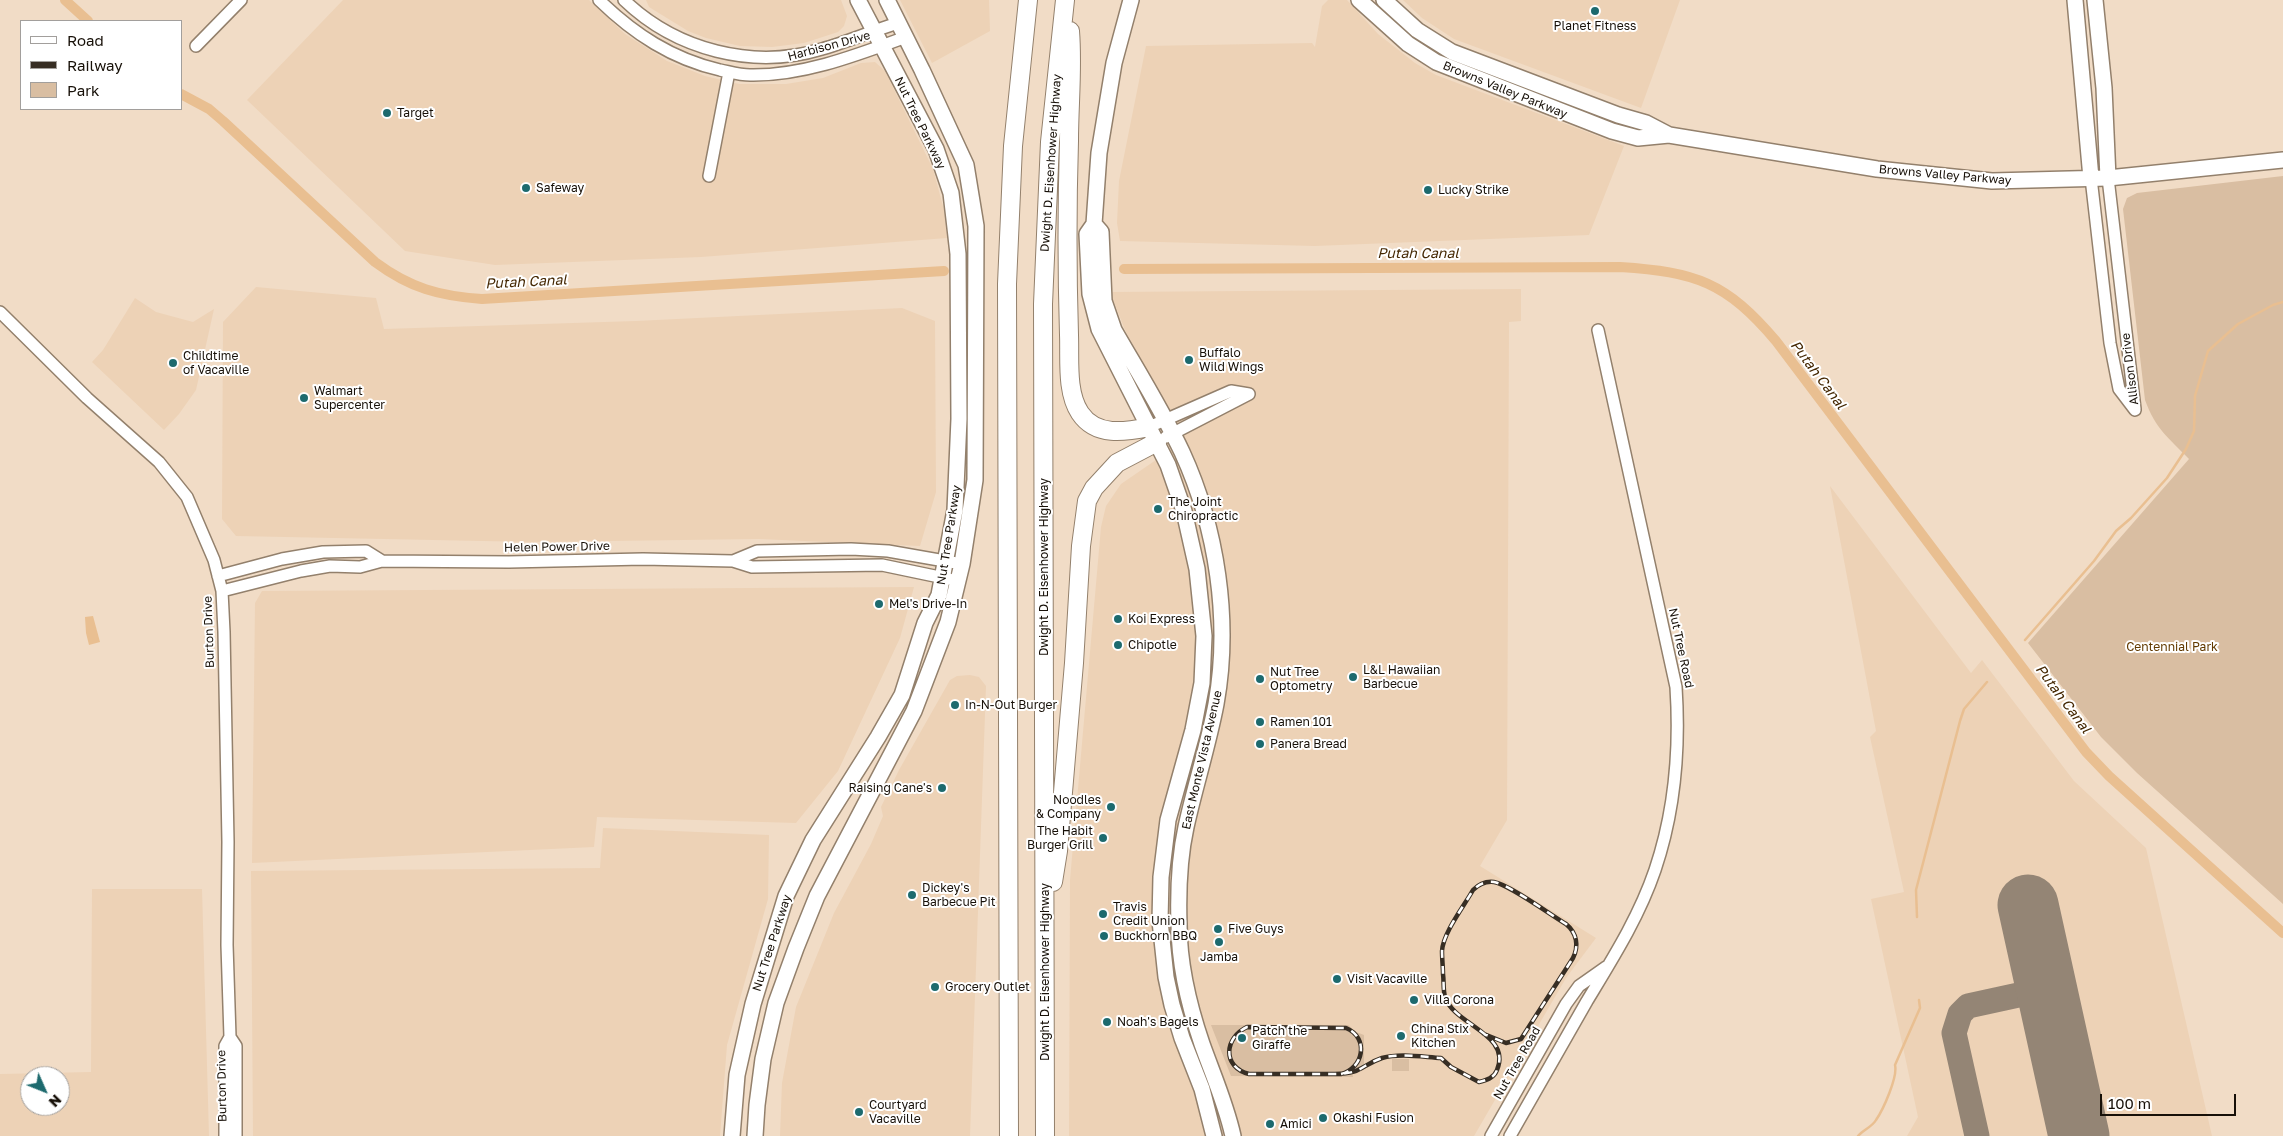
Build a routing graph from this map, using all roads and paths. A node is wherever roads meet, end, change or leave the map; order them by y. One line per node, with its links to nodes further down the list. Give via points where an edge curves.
1 (241, 0): 20 (street)
2 (599, 0): 24 (street, Harbison Drive, via 619,19 660,48)
3 (624, 0): 18 (street, Harbison Drive, via 677,38 703,48 757,58 790,56 822,49)
4 (858, 0): 18 (main road, Nut Tree Parkway)
5 (886, 0): 17 (main road, Nut Tree Parkway)
6 (1022, 0): 16 (highway)
7 (1028, 0): 16 (highway)
8 (1066, 0): 38 (highway, via 1072,55 1067,290 1074,402 1090,424 1102,430); 50 (highway, Dwight D. Eisenhower Highway, via 1050,142 1043,296)
9 (1131, 0): 34 (main road, East Monte Vista Avenue, via 1106,104 1098,153)
10 (1359, 0): 22 (main road, Browns Valley Parkway)
11 (1373, 0): 15 (main road, via 1393,16)
12 (1384, 0): 15 (main road, Browns Valley Parkway)
13 (2076, 0): 32 (main road, Allison Drive)
14 (2095, 0): 33 (main road, Allison Drive, via 2104,88)
15 (1401, 16): 23 (main road, Browns Valley Parkway, via 1434,43)
16 (1026, 21): 55 (highway, via 1012,146 1007,275)
17 (898, 23): 18 (street, Harbison Drive); 19 (main road, Nut Tree Parkway)
18 (873, 31): 21 (main road, Nut Tree Parkway)
19 (906, 37): 21 (street, Harbison Drive); 42 (main road, Nut Tree Parkway, via 966,165 976,226 974,480)
20 (196, 46)
21 (881, 46): 24 (street, Harbison Drive, via 797,70 749,75); 42 (main road, Nut Tree Parkway, via 936,149 946,175 955,218 958,254 958,473)
22 (1422, 55): 23 (main road, via 1436,56 1472,70); 25 (main road, Browns Valley Parkway)
23 (1487, 66): 25 (main road); 26 (main road, Browns Valley Parkway)
24 (729, 72): 31 (street)
25 (1487, 83): 26 (main road, via 1496,77 1534,91); 27 (main road, Browns Valley Parkway)
26 (1555, 91): 28 (main road, Browns Valley Parkway)
27 (1564, 113): 28 (main road, via 1572,110 1617,122); 29 (main road, Browns Valley Parkway, via 1638,138)
28 (1624, 116): 29 (main road, Browns Valley Parkway)
29 (1669, 135): 32 (main road, Browns Valley Parkway, via 1878,170 1992,181)
30 (2283, 160): 33 (main road, Browns Valley Parkway)
31 (709, 176)
32 (2091, 178): 33 (main road, Browns Valley Parkway); 33 (street, Allison Drive, via 2110,343 2119,390 2135,410)
33 (2108, 178)
34 (1094, 224): 37 (main road, East Monte Vista Avenue, via 1101,232 1102,289 1107,312); 38 (main road, East Monte Vista Avenue, via 1087,234 1090,294 1095,316 1104,342)
35 (0, 312): 43 (street, Burton Drive, via 87,398 153,456 177,483 194,512)
36 (1598, 330): 51 (street, Nut Tree Road, via 1676,687 1678,722 1677,762 1664,838 1641,905)
37 (1166, 420): 38 (street); 39 (main road, East Monte Vista Avenue); 39 (street, via 1231,392 1249,394)
38 (1153, 434): 39 (street); 46 (main road, East Monte Vista Avenue, via 1168,465 1191,534); 50 (highway, via 1117,463 1094,488 1087,501 1058,852)
39 (1173, 434): 47 (main road, East Monte Vista Avenue, via 1192,476 1215,560 1223,640)
40 (382, 561): 41 (street, Helen Power Drive); 43 (street, Helen Power Drive, via 366,552 323,552); 45 (street, Helen Power Drive, via 360,567 330,566 301,571)
41 (732, 561): 42 (street, Helen Power Drive, via 757,551 851,549 888,550); 44 (street, Helen Power Drive, via 752,566 882,566)
42 (954, 562): 44 (main road, Nut Tree Parkway)
43 (218, 576): 45 (street, Burton Drive)
44 (951, 579): 58 (main road, Nut Tree Parkway, via 924,623 902,694 813,840 786,896 753,1004 737,1074); 59 (main road, Nut Tree Parkway, via 948,622 914,711 817,896 776,1003 763,1059)
45 (222, 592): 54 (street, Burton Drive)
46 (1203, 627): 47 (main road, via 1212,643 1209,695); 48 (main road, East Monte Vista Avenue, via 1202,683)
47 (1216, 703): 49 (main road, East Monte Vista Avenue)
48 (1197, 708): 49 (main road, via 1205,715 1205,722 1187,792); 63 (main road, East Monte Vista Avenue, via 1168,820 1160,921 1172,1005 1202,1089)
49 (1191, 805): 64 (main road, East Monte Vista Avenue, via 1180,868 1180,953 1194,1016)
50 (1045, 932): 62 (highway, Dwight D. Eisenhower Highway)
51 (1609, 964): 52 (street, Nut Tree Road, via 1579,986); 53 (street, Nut Tree Road)
52 (1566, 1004): 53 (street); 65 (street, Nut Tree Road)
53 (1581, 1012): 66 (street, Nut Tree Road)
54 (230, 1037): 56 (street, Burton Drive, via 225,1046); 57 (street, Burton Drive, via 236,1046)
55 (1008, 1067): 60 (highway); 61 (highway)
56 (225, 1136)
57 (236, 1136)
58 (732, 1136)
59 (755, 1136)
60 (1001, 1136)
61 (1009, 1136)
62 (1045, 1136)
63 (1214, 1136)
64 (1233, 1136)
65 (1491, 1136)
66 (1510, 1136)

